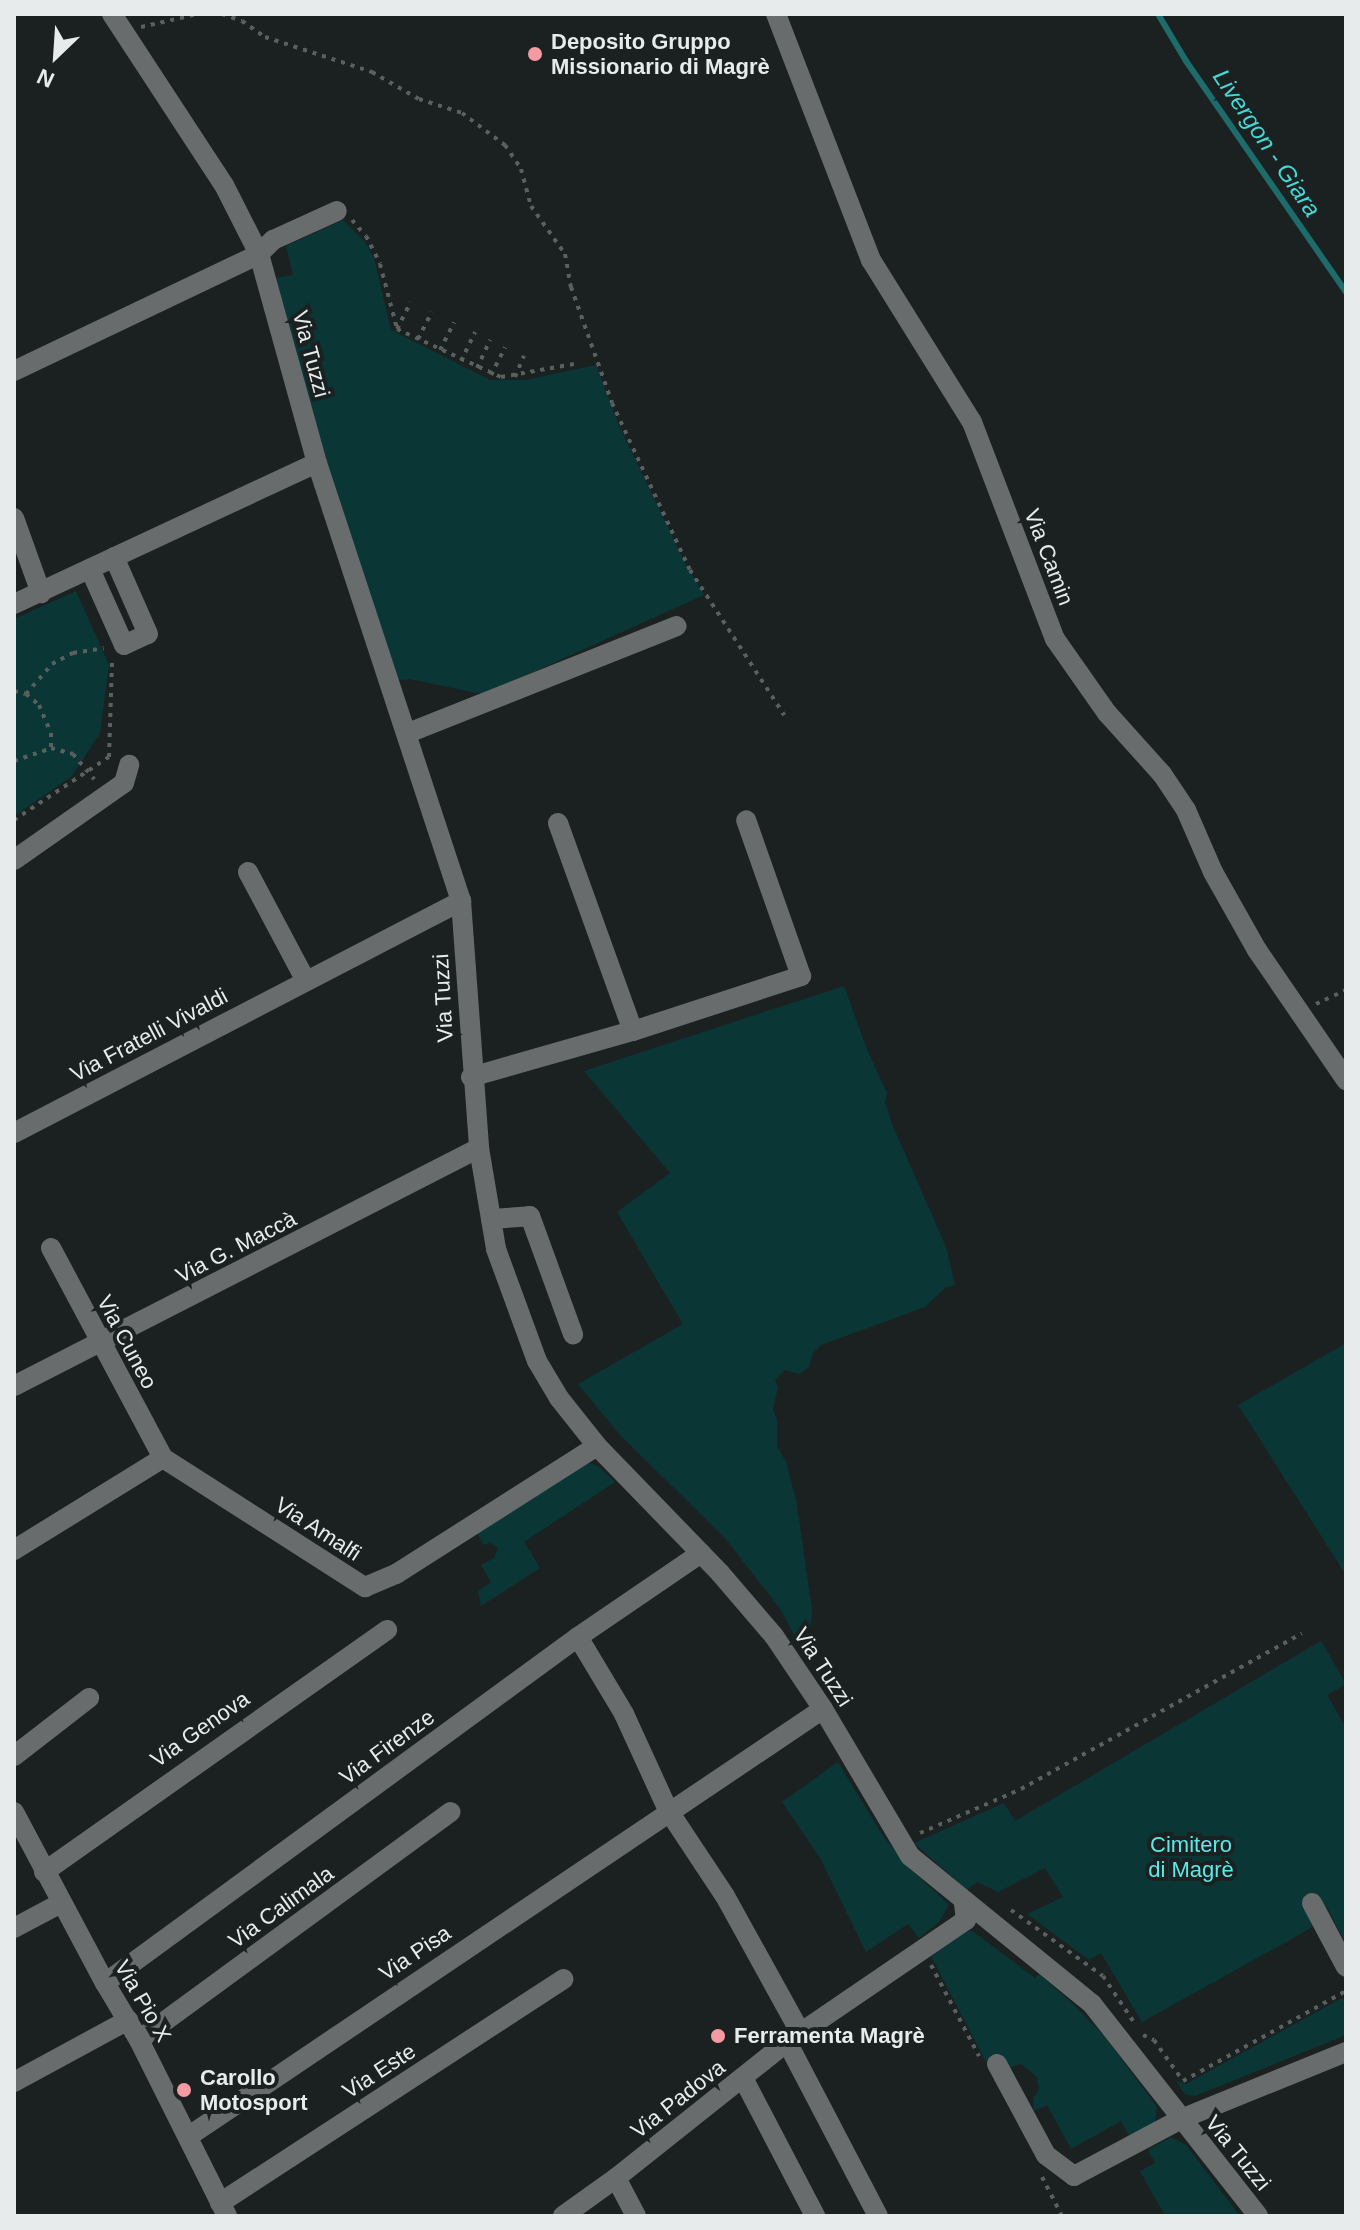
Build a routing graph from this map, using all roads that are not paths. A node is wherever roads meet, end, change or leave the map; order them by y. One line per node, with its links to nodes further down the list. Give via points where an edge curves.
1 (112, 14): 4 (street, Via Tuzzi, via 224,185)
2 (776, 14): 23 (street, Via Camin, via 871,260 972,422 1055,639 1186,810 1257,950)
3 (343, 210): 4 (street, via 273,240)
4 (259, 254): 5 (street); 6 (street, Via Tuzzi)
5 (14, 371)
6 (317, 463): 8 (street); 13 (street, Via Tuzzi)
7 (14, 518): 10 (street)
8 (114, 557): 9 (street); 9 (street, via 148,634 124,645)
9 (90, 569): 10 (street)
10 (41, 593): 11 (street)
11 (14, 604)
12 (677, 626): 13 (street)
13 (408, 733): 19 (street, Via Tuzzi)
14 (129, 765): 17 (street, via 124,783)
15 (746, 820): 21 (street, via 801,976)
16 (558, 823): 21 (street)
17 (14, 860)
18 (248, 872): 20 (street)
19 (461, 901): 20 (street, Via Fratelli Vivaldi); 22 (street, Via Tuzzi)
20 (306, 981): 24 (street, Via Fratelli Vivaldi)
21 (633, 1031): 22 (street)
22 (471, 1077): 25 (street, Via Tuzzi)
23 (1346, 1080)
24 (14, 1133)
25 (479, 1148): 26 (street, Via Tuzzi); 29 (street, Via G. Maccà)
26 (491, 1219): 28 (street, via 530,1216); 31 (street, Via Tuzzi, via 496,1249 537,1361)
27 (51, 1248): 29 (street, Via Cuneo)
28 (573, 1334)
29 (99, 1344): 30 (street, Via G. Maccà); 32 (street, Via Cuneo)
30 (14, 1386)
31 (597, 1446): 32 (street, Via Amalfi, via 396,1574 365,1587); 34 (street, Via Tuzzi)
32 (163, 1458): 33 (street)
33 (14, 1550)
34 (701, 1553): 36 (street, Via Firenze); 38 (street, Via Tuzzi, via 774,1636)
35 (387, 1630): 43 (street, Via Genova)
36 (578, 1637): 40 (street, via 624,1714); 50 (street, Via Firenze)
37 (89, 1698): 39 (street)
38 (823, 1709): 40 (street, Via Pisa); 45 (street, Via Tuzzi, via 900,1842)
39 (14, 1756)
40 (668, 1810): 52 (street, via 725,1896); 59 (street, Via Pisa)
41 (14, 1812): 43 (street, Via Pio X)
42 (450, 1812): 53 (street, Via Calimala)
43 (44, 1872): 44 (street, Via Pio X)
44 (61, 1903): 47 (street); 50 (street, Via Pio X)
45 (964, 1903): 52 (street, Via Padova, via 966,1920); 58 (street, Via Tuzzi, via 1092,2004)
46 (1312, 1903): 48 (street)
47 (14, 1928)
48 (1346, 1967)
49 (563, 1979): 61 (street, Via Este)
50 (105, 1983): 51 (street, Via Pio X)
51 (128, 2020): 53 (street, Via Pio X); 57 (street)
52 (793, 2037): 56 (street, Via Padova); 65 (street)
53 (139, 2040): 59 (street, Via Pio X)
54 (1346, 2052): 58 (street)
55 (997, 2064): 58 (street, via 1046,2155 1074,2176)
56 (743, 2078): 60 (street, Via Padova); 64 (street)
57 (14, 2082)
58 (1181, 2119): 66 (street, Via Tuzzi)
59 (189, 2136): 61 (street, Via Pio X)
60 (616, 2178): 62 (street, Via Padova); 63 (street)
61 (224, 2210)
62 (563, 2216)
63 (636, 2216)
64 (815, 2216)
65 (878, 2216)
66 (1258, 2216)

